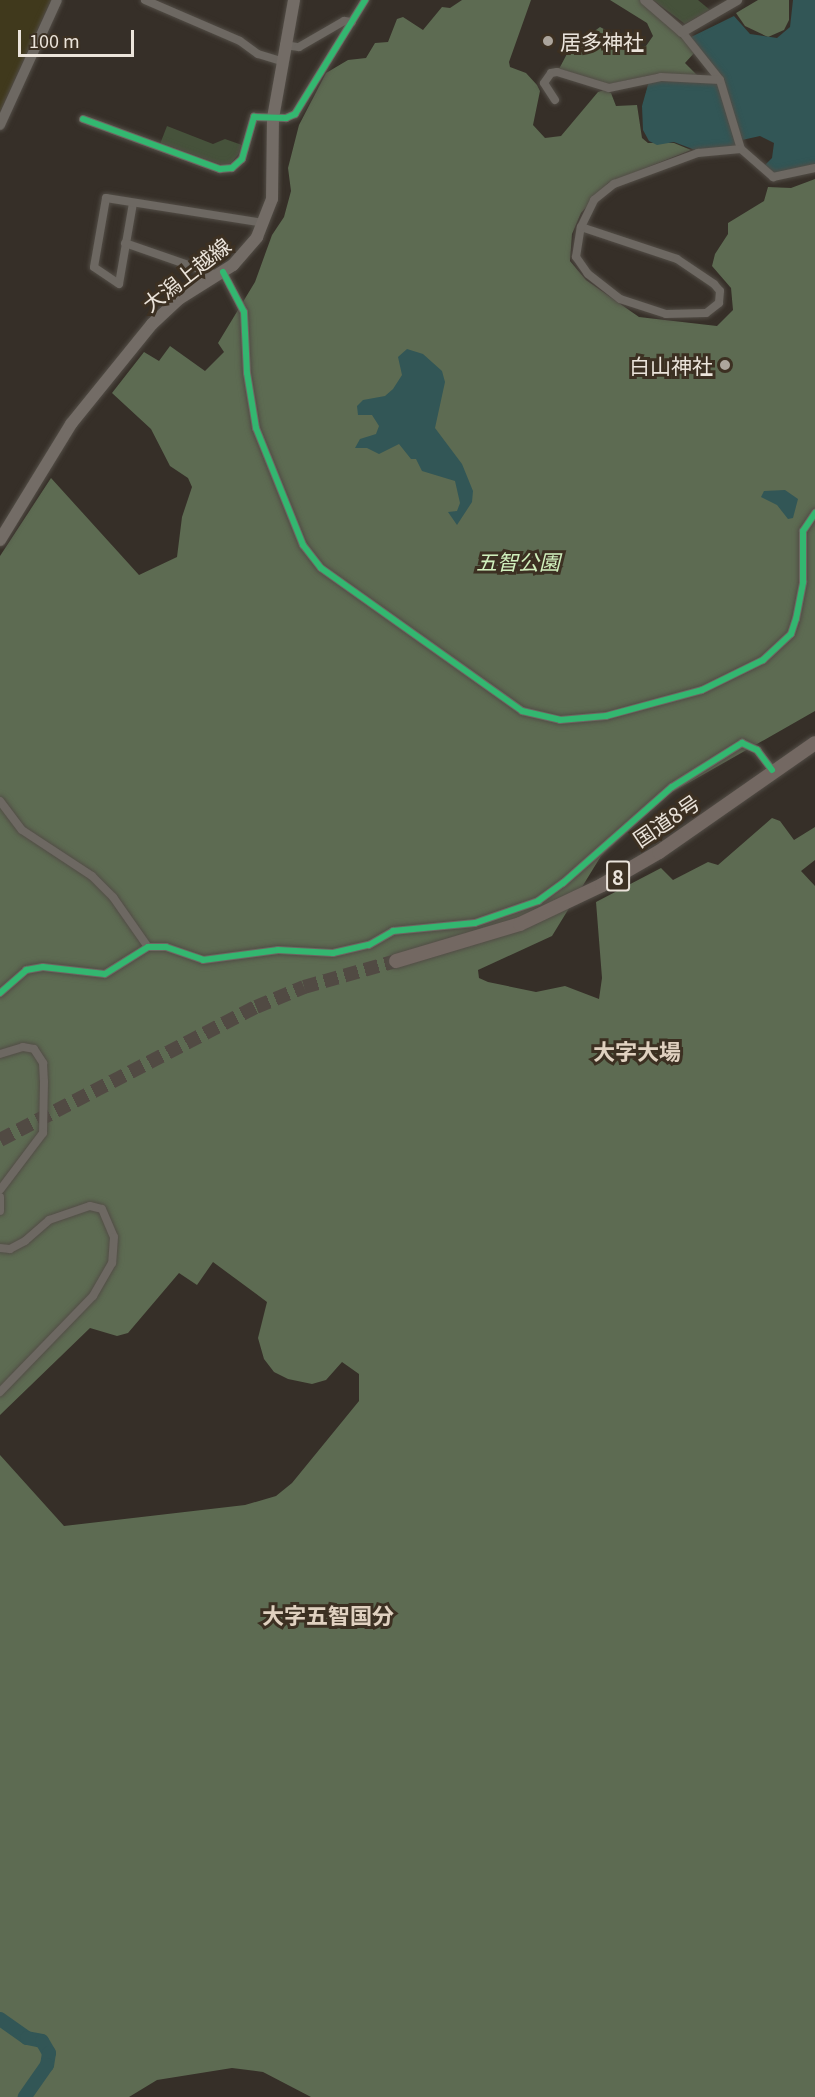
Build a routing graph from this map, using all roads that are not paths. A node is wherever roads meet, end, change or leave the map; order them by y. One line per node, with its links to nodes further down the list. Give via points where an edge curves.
1 (57, 0): 15 (street)
2 (145, 0): 10 (street, via 240,41 258,54)
3 (294, 0): 9 (main road, 大潟上越線)
4 (365, 0): 7 (street)
5 (645, 0): 8 (street)
6 (737, 0): 8 (street)
7 (352, 22): 9 (street, via 344,21 299,47); 13 (street, via 295,114)
8 (682, 32): 11 (street)
9 (284, 45): 10 (main road, 大潟上越線)
10 (281, 61): 13 (main road, 大潟上越線)
11 (720, 80): 12 (street, via 661,76 609,88 557,72 551,73 544,84); 16 (street)
12 (555, 100)
13 (273, 118): 14 (street, via 254,117 242,159 227,170); 19 (main road, 大潟上越線, via 272,199)
14 (83, 119)
15 (0, 125)
16 (741, 149): 17 (street, via 773,177); 20 (street, via 698,153 614,184 594,200)
17 (815, 168)
18 (133, 202): 19 (street); 21 (street); 21 (street, via 106,198 94,267 119,284)
19 (263, 223): 22 (main road, 大潟上越線, via 249,249)
20 (581, 227): 20 (street, via 576,257 588,274 620,299 666,314 706,313 719,303 720,291 714,284 677,260)
21 (125, 243): 22 (street)
22 (220, 274): 23 (street, via 244,312 247,373 256,428 303,545 321,568 522,711 560,720 606,716 702,690 763,660 791,634 803,582 803,531); 24 (main road, 大潟上越線, via 167,308 92,396)
23 (815, 513)
24 (0, 540)
25 (815, 743): 26 (highway, 国道8号 / 8)
26 (772, 770): 28 (street, via 758,750 742,743 672,787 563,883 538,900 486,920 393,931 369,945 333,953 278,950 203,960 166,947); 29 (highway, 国道8号 / 8, via 659,852 552,911 487,936)
27 (0, 801): 28 (street, via 22,830 92,876 113,897)
28 (148, 946): 30 (street, via 105,974 26,970)
29 (396, 961)
30 (0, 993)
31 (0, 1054): 32 (street, via 23,1047 34,1049 44,1063 43,1133)
32 (0, 1190)
33 (0, 1197): 34 (street)
34 (0, 1211)
35 (0, 1248): 36 (street, via 10,1249 49,1220 90,1206 102,1209 114,1237 112,1263 93,1296)
36 (0, 1392)

